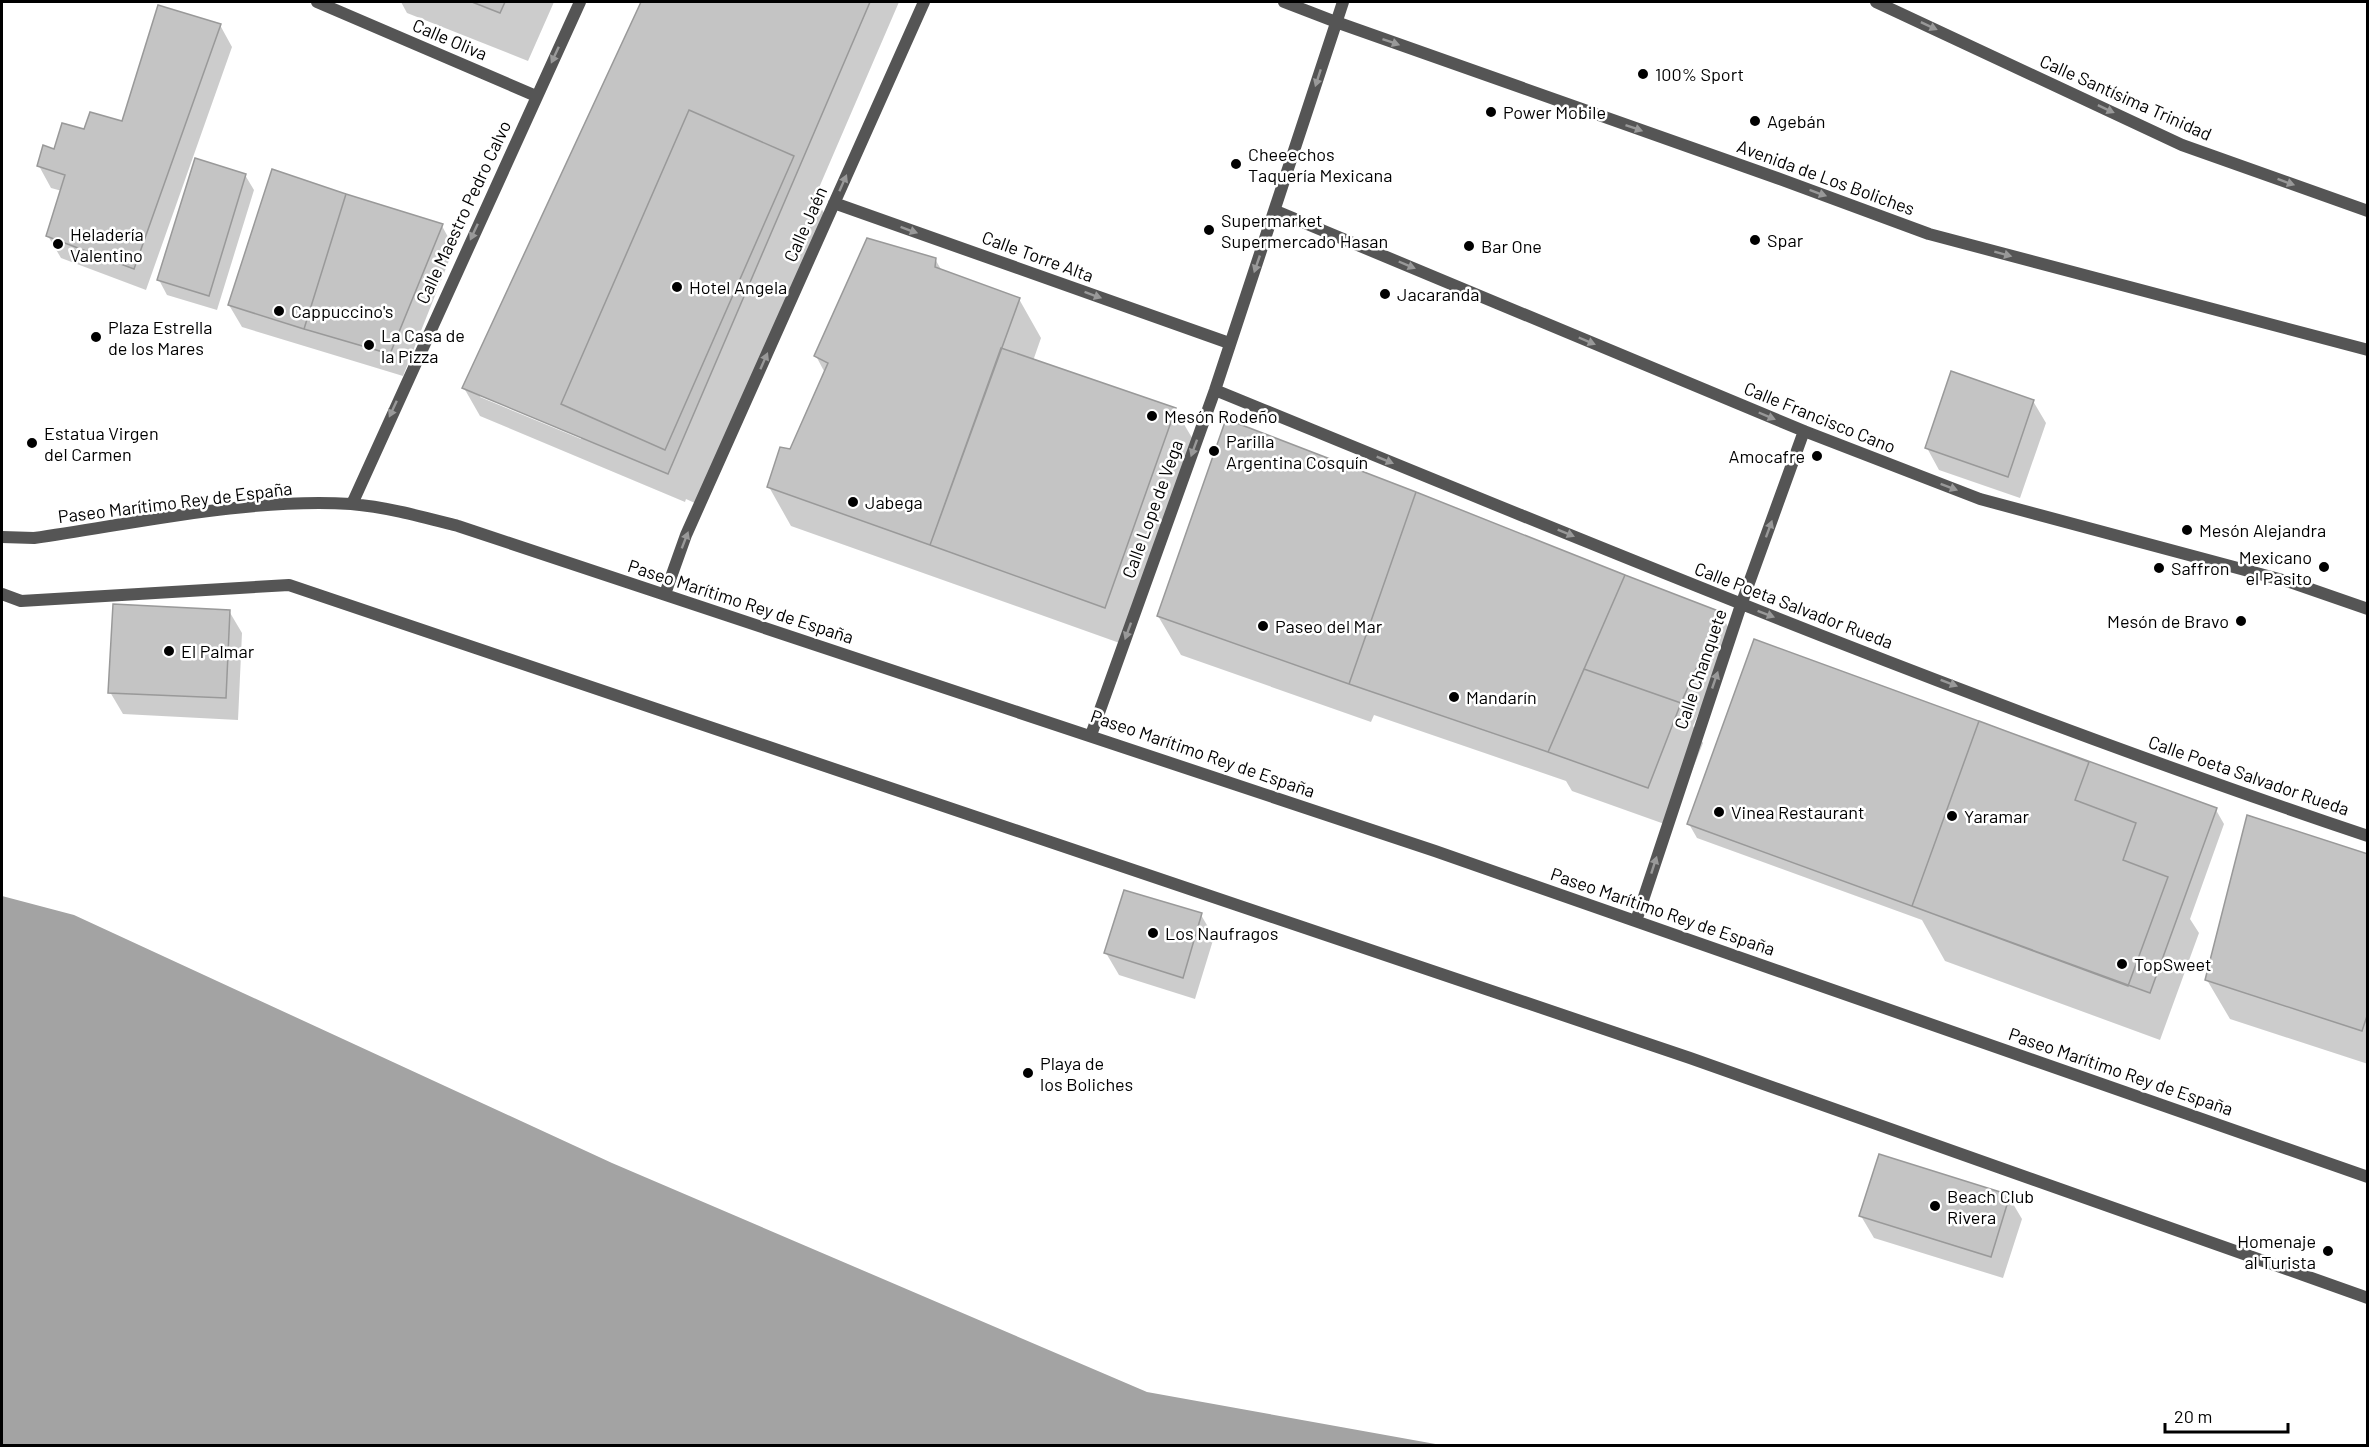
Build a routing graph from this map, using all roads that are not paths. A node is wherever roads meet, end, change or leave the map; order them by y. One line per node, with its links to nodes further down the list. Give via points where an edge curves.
1 (316, 2): 8 (street, Calle Oliva)
2 (580, 2): 8 (street, Calle Maestro Pedro Calvo, one-way to 8)
3 (924, 2): 9 (street, Calle Jaén, one-way to 3)
4 (1284, 2): 7 (street, Avenida de Los Boliches)
5 (1343, 2): 7 (street, Calle Lope de Vega)
6 (1876, 2): 11 (street, Calle Santísima Trinidad, one-way to 11, via 2182,145)
7 (1336, 22): 10 (street, Calle Lope de Vega, one-way to 10); 13 (street, Avenida de Los Boliches, one-way to 13, via 1929,234)
8 (536, 96): 16 (street, Calle Maestro Pedro Calvo, one-way to 16)
9 (834, 203): 12 (street, Calle Torre Alta, one-way to 12); 19 (street, Calle Jaén, one-way to 9, via 686,535)
10 (1276, 211): 12 (street, Calle Lope de Vega, one-way to 12); 15 (street, Calle Francisco Cano, one-way to 15)
11 (2367, 211)
12 (1230, 343): 14 (street, Calle Lope de Vega)
13 (2367, 350)
14 (1215, 390): 20 (street, Calle Poeta Salvador Rueda, one-way to 20); 22 (street, Calle Lope de Vega, one-way to 22)
15 (1804, 431): 20 (street, Calle Chanquete, one-way to 15); 21 (street, Calle Francisco Cano, one-way to 21, via 1980,499 2290,582)
16 (351, 504): 17 (street, Paseo Marítimo Rey de España, via 249,507 34,538); 19 (street, Paseo Marítimo Rey de España, via 458,526)
17 (2, 537)
18 (2, 594): 26 (street, via 21,601 289,585 1690,1058)
19 (665, 594): 22 (street, Paseo Marítimo Rey de España)
20 (1741, 605): 23 (street, Calle Poeta Salvador Rueda, one-way to 23, via 2235,792); 24 (street, Calle Chanquete, one-way to 20)
21 (2367, 609)
22 (1091, 735): 24 (street, Paseo Marítimo Rey de España)
23 (2367, 836)
24 (1635, 921): 25 (street, Paseo Marítimo Rey de España)
25 (2367, 1177)
26 (2367, 1298)

